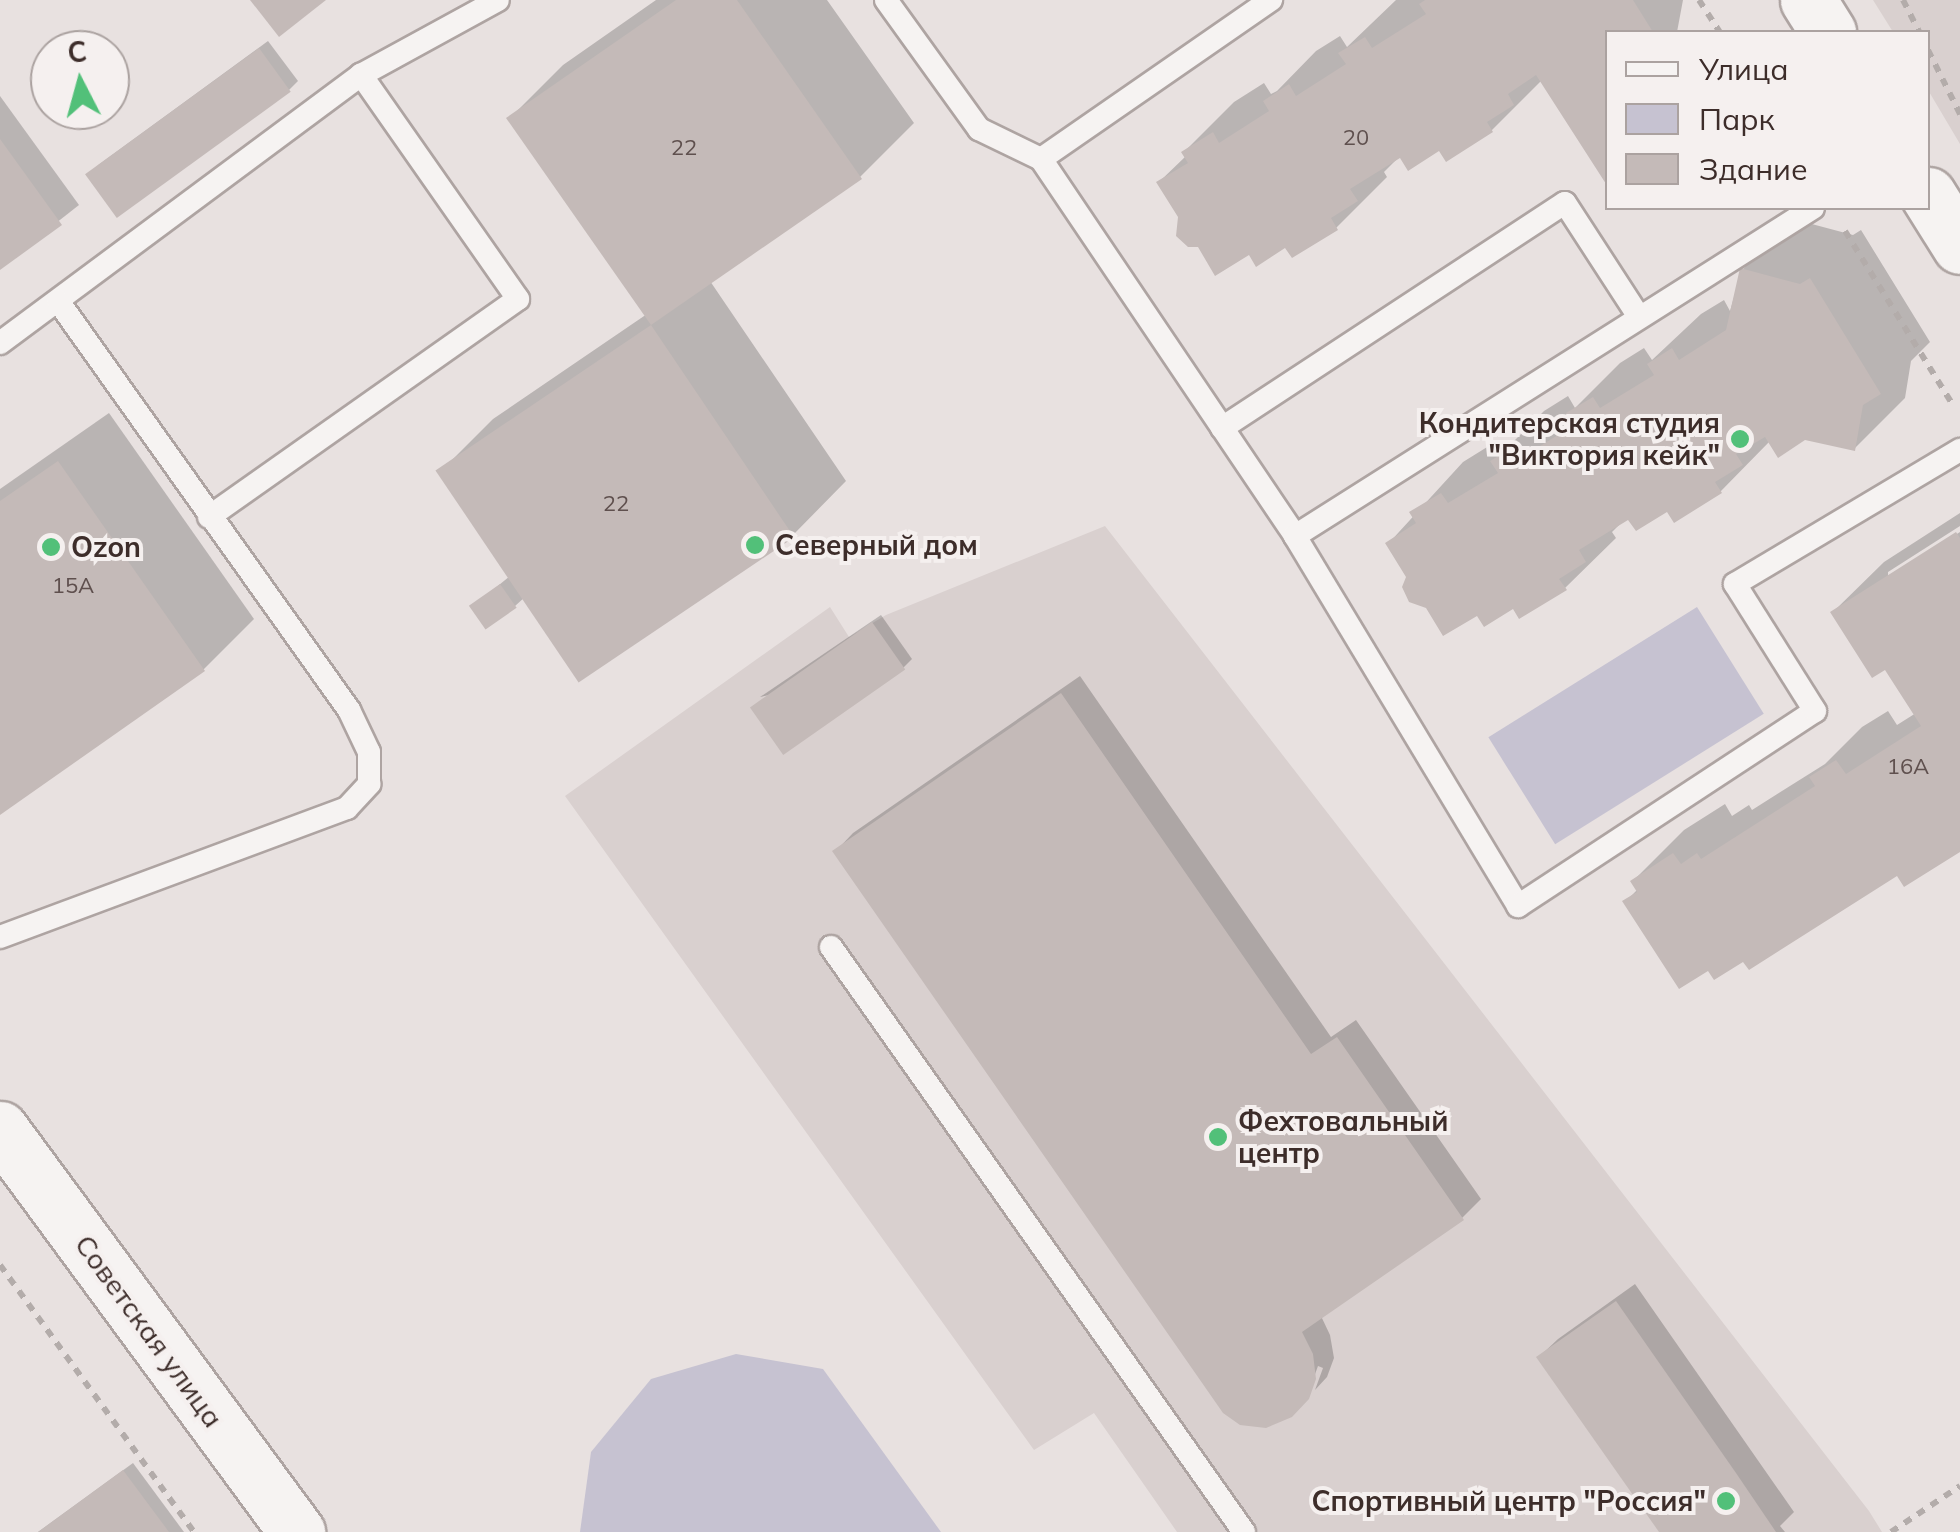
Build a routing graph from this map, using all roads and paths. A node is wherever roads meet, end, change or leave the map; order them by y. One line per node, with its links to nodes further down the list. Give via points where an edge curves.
1 (498, 0): 11 (lane)
2 (886, 0): 13 (lane, via 979,129)
3 (1271, 0): 13 (lane)
4 (1700, 0): 7 (path)
5 (1808, 0): 8 (street)
6 (1902, 0): 9 (path)
7 (1719, 30)
8 (1827, 30)
9 (1918, 30)
10 (1930, 54): 12 (path)
11 (361, 76): 18 (lane); 24 (lane, via 518,299)
12 (1960, 114)
13 (1042, 159): 22 (lane)
14 (1930, 198): 17 (street)
15 (1810, 210): 19 (lane)
16 (1840, 224): 21 (path)
17 (1960, 246)
18 (58, 302): 20 (lane); 24 (lane)
19 (1639, 317): 22 (lane, via 1565,203); 25 (lane)
20 (0, 343)
21 (1960, 417)
22 (1222, 428): 25 (lane)
23 (1960, 450): 25 (lane, via 1735,584 1815,710 1518,906)
24 (209, 517): 26 (lane, via 349,710 369,752 368,784 346,808)
25 (1295, 536)
26 (0, 937)
27 (831, 948): 33 (lane)
28 (0, 1129): 32 (street, Советская улица)
29 (0, 1265): 31 (path)
30 (1960, 1486): 34 (path)
31 (194, 1532)
32 (297, 1532)
33 (1244, 1532)
34 (1891, 1532)

